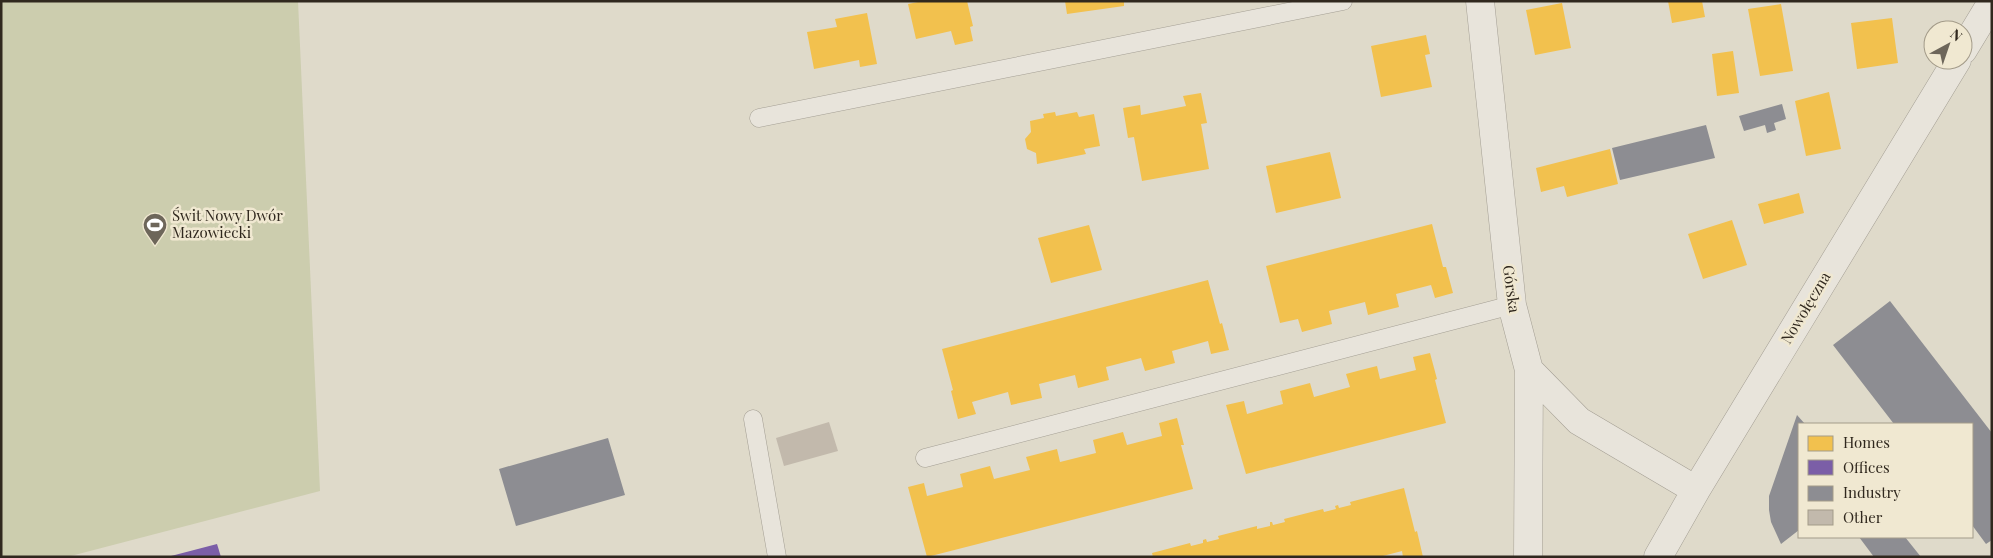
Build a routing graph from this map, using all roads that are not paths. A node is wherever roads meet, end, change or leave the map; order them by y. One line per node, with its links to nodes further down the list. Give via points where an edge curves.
1 (1343, 1): 6 (lane)
2 (1480, 1): 7 (street, Górska)
3 (1992, 2): 4 (street)
4 (1973, 33)
5 (1951, 70): 11 (street, Nowołęczna)
6 (759, 118)
7 (1512, 305): 8 (street, Górska); 10 (lane)
8 (1529, 370): 11 (street, Górska, via 1578,422); 13 (street)
9 (753, 419): 12 (lane)
10 (925, 458)
11 (1696, 490): 14 (street, Nowołęczna)
12 (778, 557)
13 (1528, 557)
14 (1658, 557)

